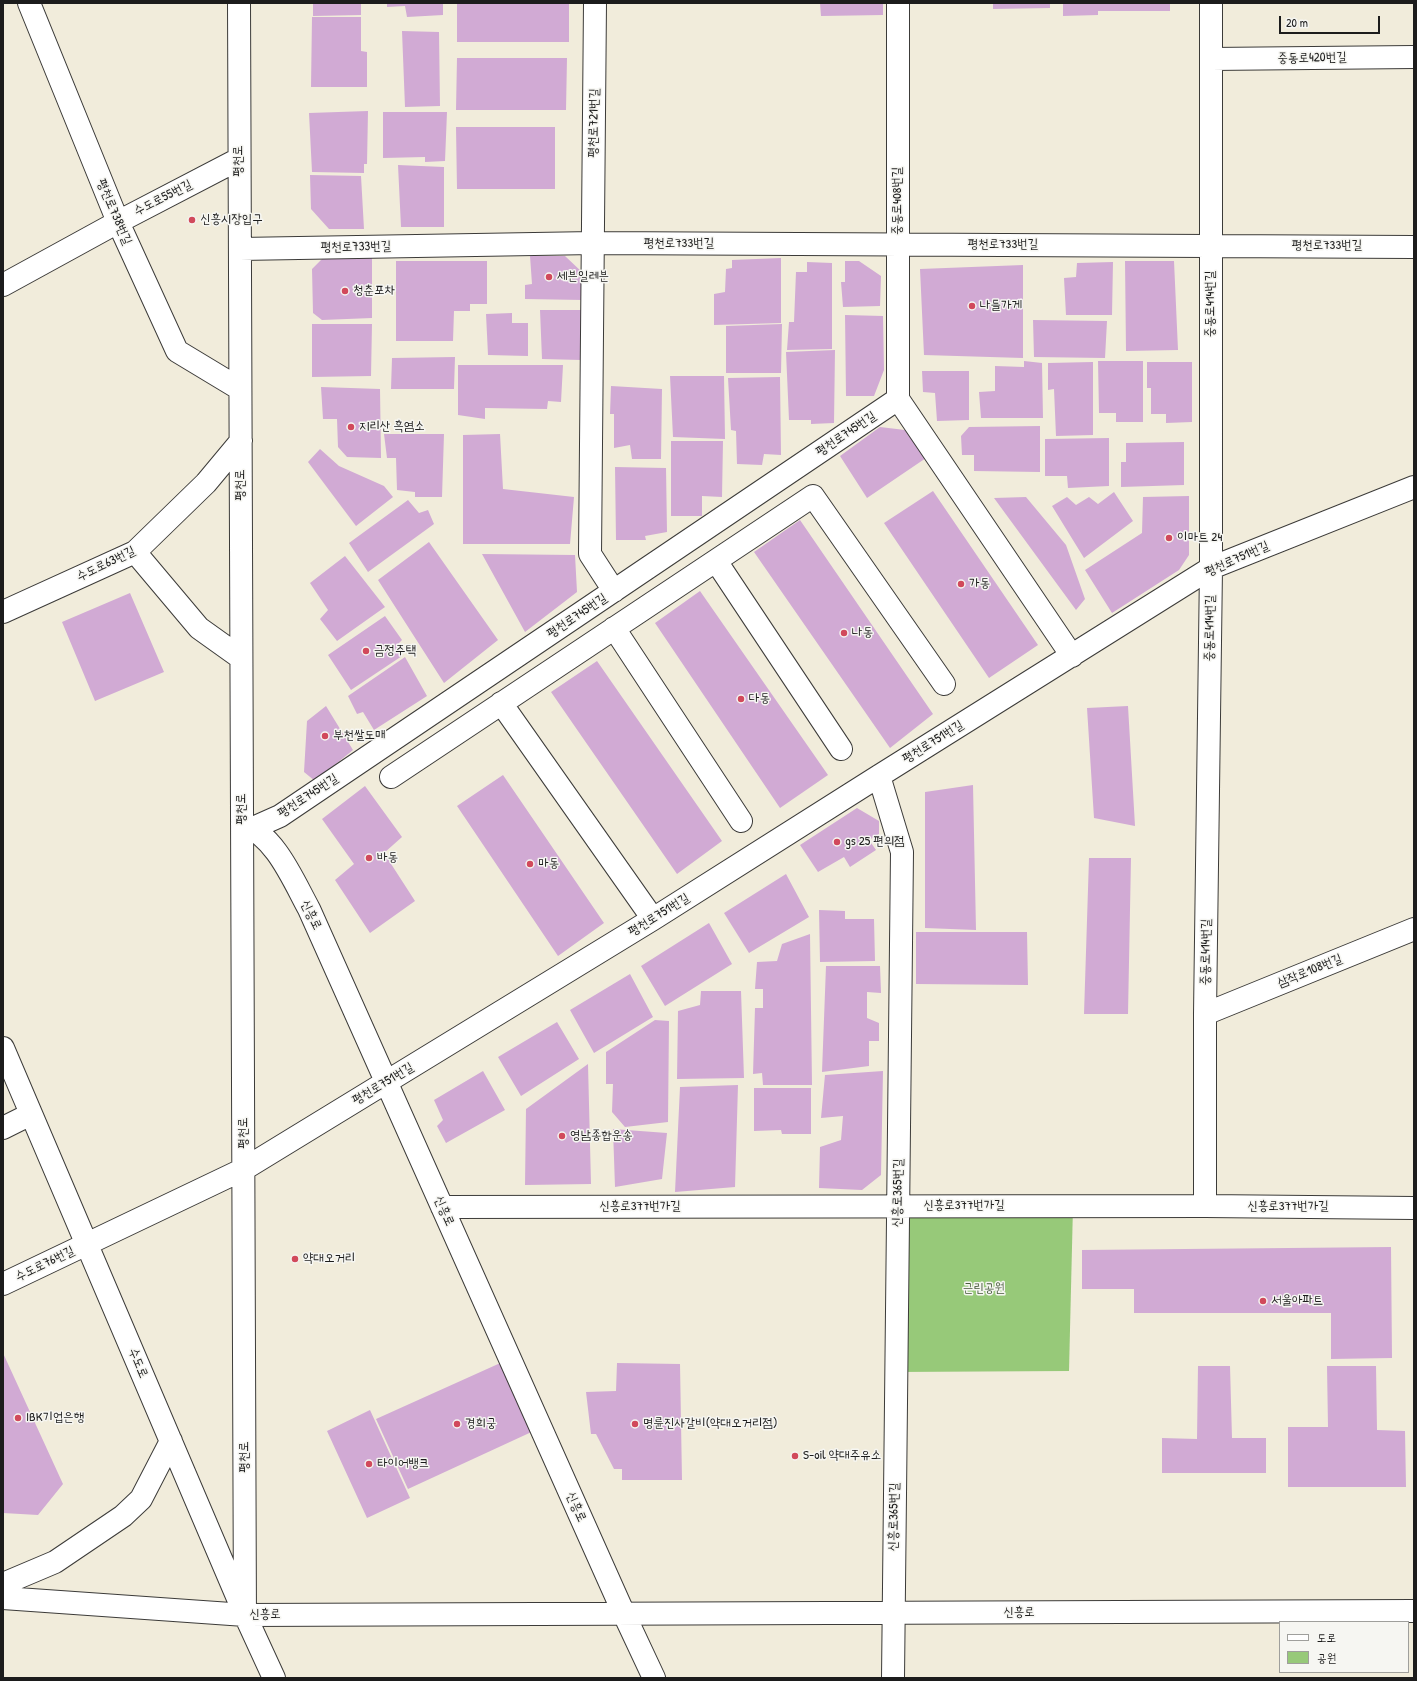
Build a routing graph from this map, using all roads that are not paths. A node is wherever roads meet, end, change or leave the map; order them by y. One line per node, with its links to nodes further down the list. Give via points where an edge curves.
1 (29, 3): 9 (street, 평천로738번길)
2 (239, 3): 8 (street, 평천로)
3 (595, 3): 10 (street, 평천로721번길)
4 (898, 3): 11 (street, 중동로408번길)
5 (1211, 3): 7 (street, 중동로414번길)
6 (1414, 57): 7 (street, 중동로420번길)
7 (1211, 59): 12 (street, 중동로414번길)
8 (239, 159): 9 (street, 수도로55번길); 14 (street, 평천로)
9 (118, 222): 15 (street, 수도로55번길); 16 (street, 평천로738번길, via 177,351)
10 (593, 243): 11 (street, 평천로733번길); 14 (street, 평천로733번길); 23 (street, via 590,554)
11 (898, 245): 12 (street, 평천로733번길); 17 (street, 중동로408번길)
12 (1211, 246): 13 (street, 평천로733번길); 22 (street, 중동로414번길)
13 (1414, 247)
14 (240, 250): 16 (street, 평천로)
15 (3, 285)
16 (240, 389): 18 (street, 평천로)
17 (898, 399): 23 (street, 평천로745번길); 26 (street)
18 (241, 440): 20 (street, 수도로63번길, via 206,483); 27 (street, 평천로)
19 (1414, 487): 22 (street, 평천로751번길)
20 (135, 552): 24 (street, 수도로63번길); 27 (street, via 199,628)
21 (716, 561): 25 (street); 28 (street, via 813,496); 30 (street)
22 (1211, 568): 26 (street, 평천로751번길); 37 (street, 중동로414번길)
23 (614, 591): 34 (street, 평천로745번길, via 280,816)
24 (3, 612)
25 (614, 628): 29 (street); 33 (street)
26 (1072, 656): 31 (street, 평천로751번길)
27 (241, 658): 34 (street, 평천로)
28 (944, 684)
29 (501, 703): 32 (street); 35 (street)
30 (841, 749)
31 (879, 776): 35 (street, 평천로751번길); 43 (street, 신흥로365번길, via 902,852)
32 (391, 777)
33 (741, 821)
34 (248, 826): 39 (street, 신흥로, via 280,856 309,909); 42 (street, 평천로)
35 (653, 919): 39 (street, 평천로751번길)
36 (1414, 929): 37 (street, 삼작로108번길)
37 (1205, 1014): 44 (street, 중동로414번길)
38 (3, 1048): 40 (street, 수도로)
39 (386, 1082): 42 (street, 평천로751번길); 45 (street, 신흥로)
40 (31, 1114): 41 (street); 47 (street, 수도로)
41 (3, 1128)
42 (244, 1169): 47 (street, 평천로751번길); 55 (street, 평천로)
43 (898, 1206): 44 (street, 신흥로377번가길); 45 (street, 신흥로377번가길); 53 (street, 신흥로365번길)
44 (1205, 1206): 46 (street, 신흥로377번가길)
45 (442, 1207): 54 (street, 신흥로)
46 (1414, 1208)
47 (87, 1244): 48 (street, 수도로76번길); 49 (street, 수도로)
48 (3, 1284)
49 (171, 1441): 50 (street, via 141,1499 123,1516 55,1562); 55 (street, 수도로)
50 (3, 1584)
51 (3, 1598): 55 (street, 신흥로)
52 (1414, 1611): 53 (street, 신흥로)
53 (893, 1613): 54 (street, 신흥로); 58 (street, 신흥로365번길)
54 (624, 1614): 55 (street, 신흥로); 57 (street)
55 (245, 1615): 56 (street, 수도로)
56 (274, 1678)
57 (654, 1678)
58 (894, 1678)

